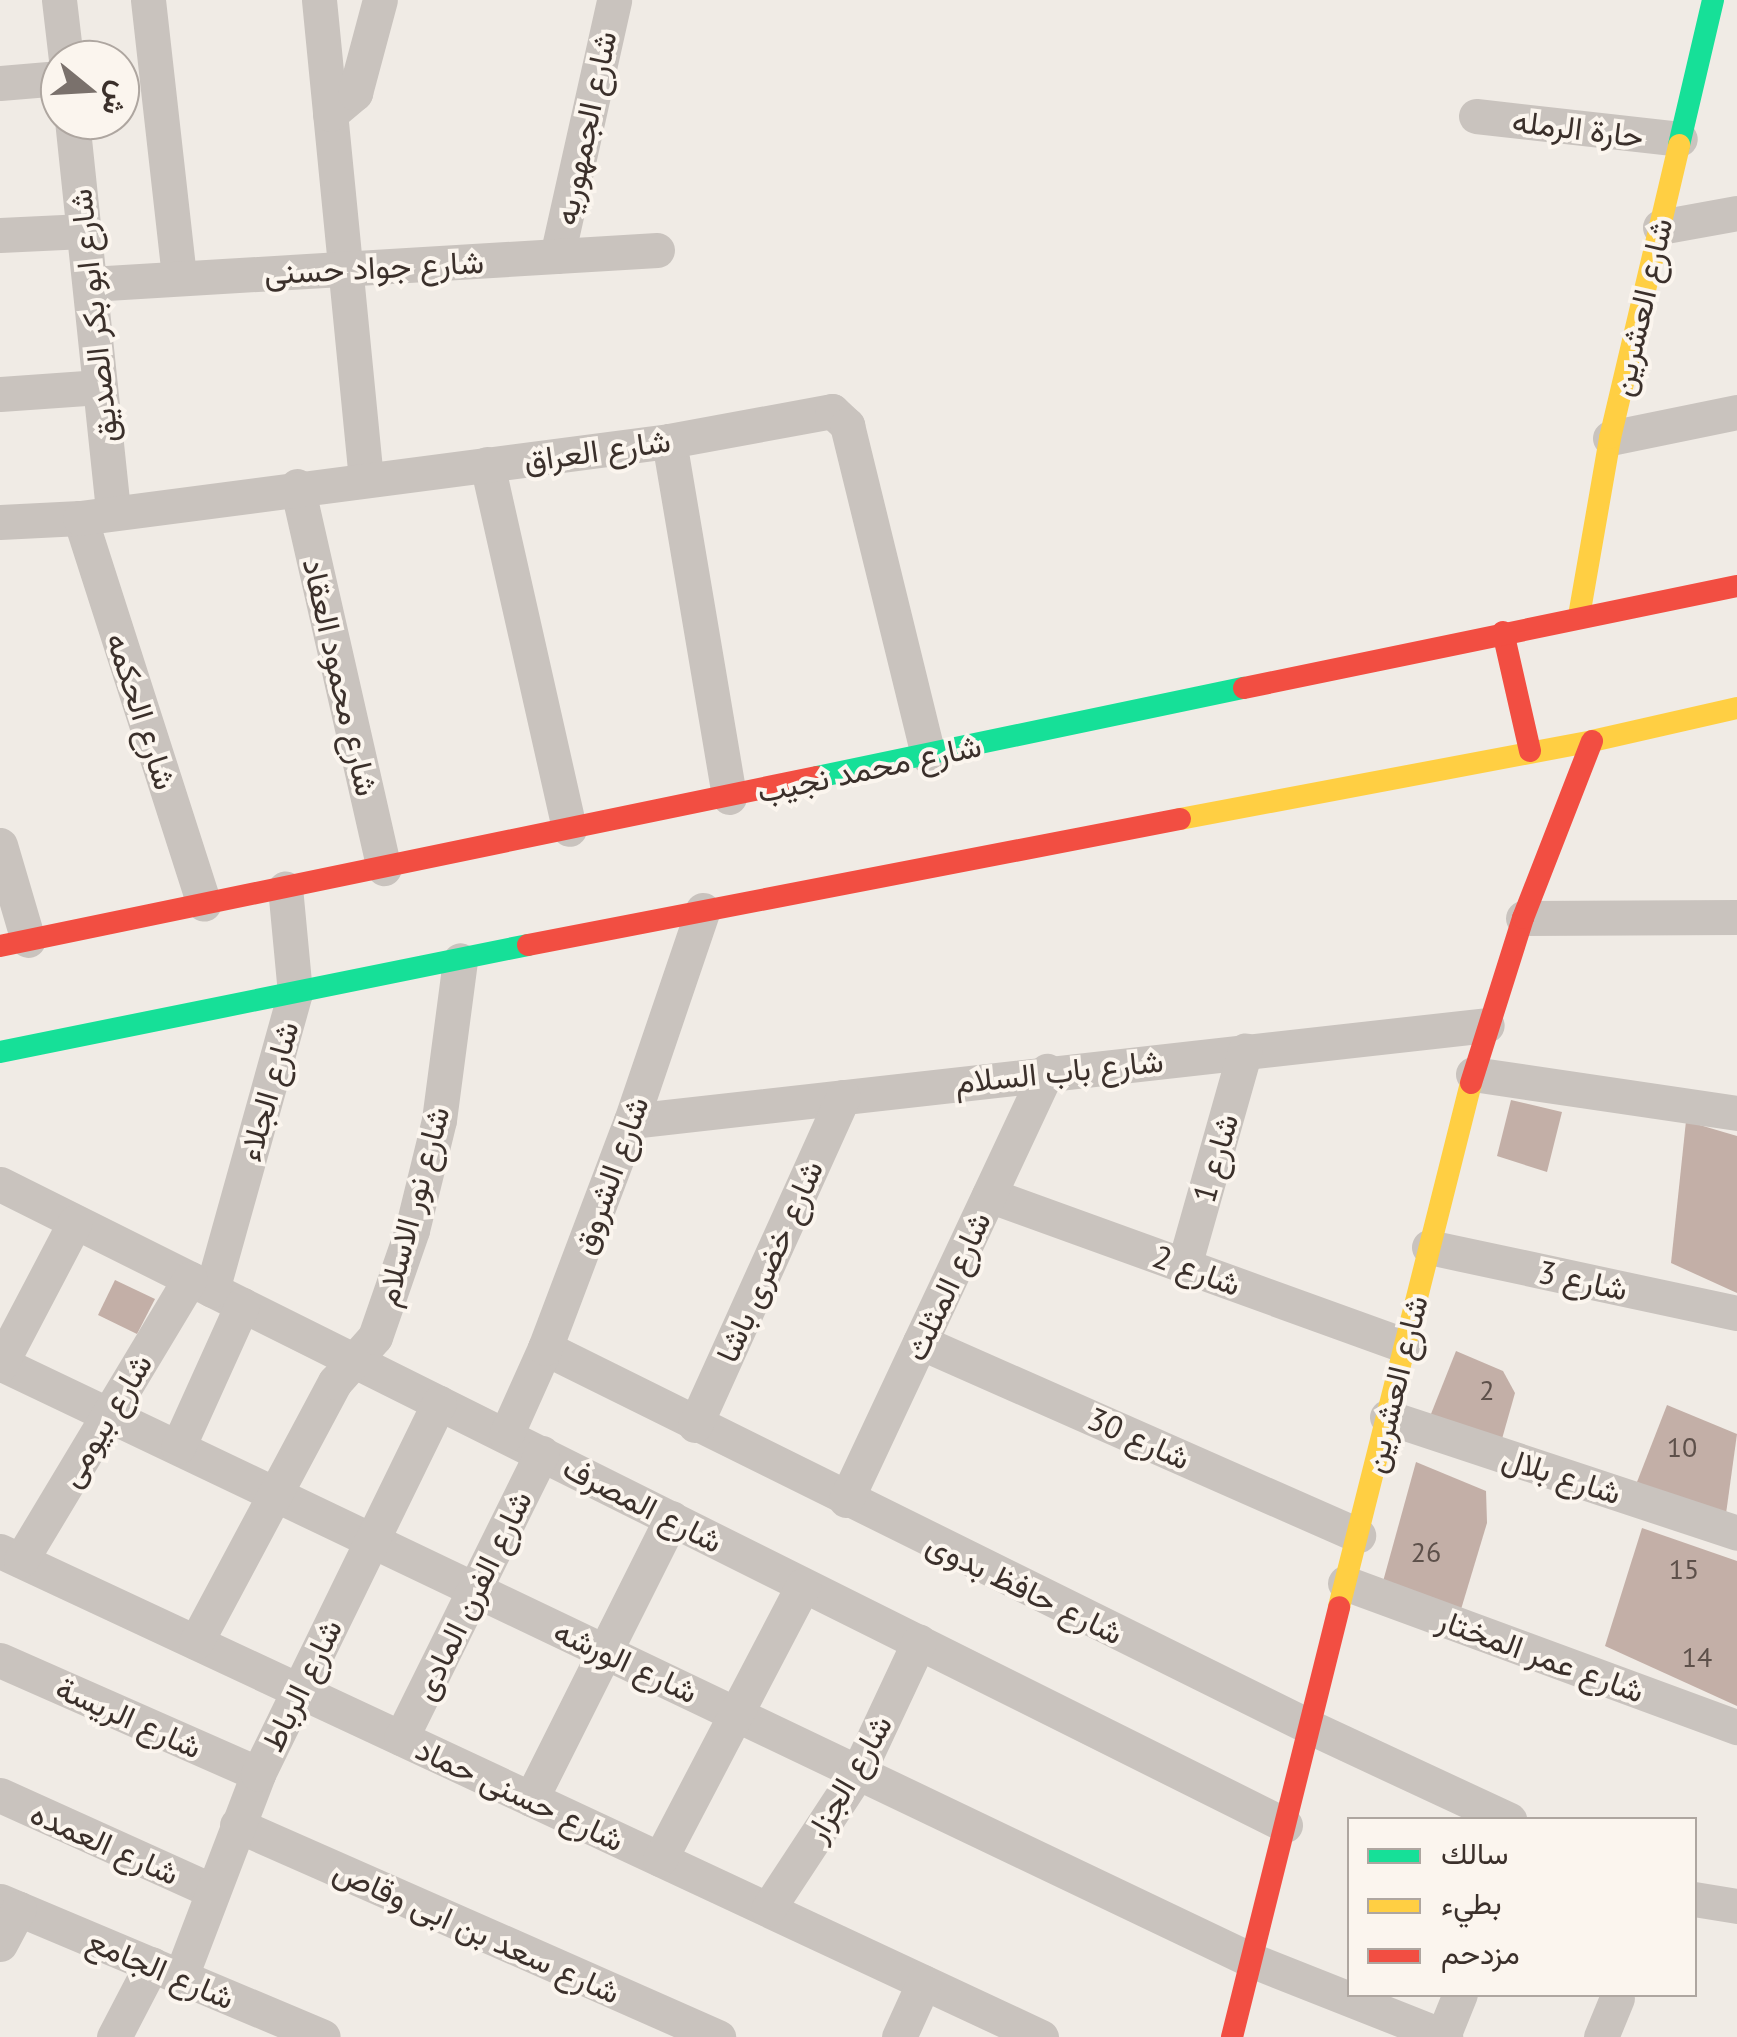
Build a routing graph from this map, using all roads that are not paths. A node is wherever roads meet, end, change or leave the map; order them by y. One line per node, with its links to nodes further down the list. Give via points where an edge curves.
1 (60, 0): 7 (street)
2 (148, 0): 21 (street)
3 (319, 0): 10 (street)
4 (380, 0): 10 (street, via 355,93)
5 (614, 0): 19 (street, شارع الجمهوريه)
6 (1713, 0): 12 (main road, شارع العشرين)
7 (64, 40)
8 (40, 80): 9 (street)
9 (0, 83)
10 (330, 114): 20 (street)
11 (1476, 116): 12 (street, حارة الرمله)
12 (1680, 139): 15 (main road, شارع العشرين)
13 (74, 140): 16 (street, شارع ابو بكر الصديق)
14 (1737, 213): 15 (street)
15 (1660, 227): 26 (main road, شارع العشرين)
16 (84, 231): 17 (street); 22 (street, شارع ابو بكر الصديق)
17 (0, 236)
18 (656, 250): 19 (street, شارع جواد حسنى)
19 (557, 256): 20 (street, شارع جواد حسنى)
20 (345, 270): 21 (street, شارع جواد حسنى); 29 (street)
21 (179, 277): 22 (street, شارع جواد حسنى)
22 (90, 284): 23 (street, شارع ابو بكر الصديق)
23 (100, 387): 24 (street); 31 (street, شارع ابو بكر الصديق)
24 (0, 394)
25 (1737, 412): 26 (street)
26 (1610, 438): 34 (main road, شارع العشرين)
27 (669, 441): 28 (street, شارع العراق); 39 (street, شارع العراق, via 832,411 844,418); 40 (street)
28 (487, 464): 29 (street, شارع العراق); 41 (street)
29 (366, 478): 30 (street, شارع العراق)
30 (297, 486): 31 (street, شارع العراق); 43 (street, شارع محمود العقاد)
31 (96, 515): 32 (street, شارع العراق); 45 (street, شارع الحكمه)
32 (0, 522)
33 (1737, 586): 34 (main road, شارع محمد نجيب)
34 (1579, 616): 35 (main road, شارع محمد نجيب)
35 (1503, 632): 38 (main road); 39 (main road, شارع محمد نجيب)
36 (1737, 708): 37 (main road)
37 (1592, 741): 38 (main road); 48 (main road, شارع العشرين)
38 (1530, 751): 46 (main road)
39 (928, 756): 40 (main road, شارع محمد نجيب)
40 (728, 798): 41 (main road, شارع محمد نجيب)
41 (569, 829): 43 (main road, شارع محمد نجيب)
42 (0, 846): 49 (street)
43 (384, 868): 44 (main road, شارع محمد نجيب)
44 (284, 888): 45 (main road, شارع محمد نجيب); 51 (street, شارع الجلاء)
45 (204, 904): 49 (main road, شارع محمد نجيب)
46 (703, 910): 50 (main road); 59 (street, شارع الشروق)
47 (1737, 917): 48 (street)
48 (1523, 918): 52 (main road, شارع العشرين)
49 (14, 943)
50 (460, 960): 51 (main road); 70 (street, شارع نور الاسلام, via 439,1120 412,1230 375,1337)
51 (295, 993): 54 (main road); 65 (street, شارع الجلاء)
52 (1488, 1024): 53 (street, شارع باب السلام); 56 (main road, شارع العشرين)
53 (1245, 1050): 55 (street, شارع باب السلام); 64 (street, شارع 1)
54 (0, 1052)
55 (1047, 1071): 57 (street, شارع باب السلام); 61 (street, شارع المثلث)
56 (1473, 1074): 58 (street); 63 (main road, شارع العشرين)
57 (842, 1096): 59 (street, شارع باب السلام); 75 (street, شارع خضرى باشا)
58 (1737, 1113)
59 (631, 1121): 69 (street, شارع الشروق)
60 (0, 1184): 62 (street, شارع المصرف)
61 (989, 1195): 64 (street, شارع 2); 67 (street, شارع المثلث)
62 (75, 1222): 65 (street, شارع المصرف); 71 (street)
63 (1429, 1247): 66 (street, شارع 3); 68 (main road, شارع العشرين)
64 (1184, 1266): 68 (street, شارع 2)
65 (215, 1291): 70 (street, شارع المصرف); 73 (street, شارع بيومى); 77 (street)
66 (1737, 1314)
67 (920, 1342): 80 (street, شارع المثلث); 83 (street, شارع 30)
68 (1405, 1346): 74 (main road, شارع العشرين)
69 (545, 1348): 75 (street, شارع حافظ بدوى); 76 (street, شارع الشروق)
70 (353, 1360): 72 (street, شارع المصرف); 79 (street, شارع نور الاسلام, via 334,1382)
71 (0, 1364): 73 (street, شارع الورشه)
72 (440, 1402): 76 (street, شارع المصرف); 84 (street, شارع الرباط)
73 (108, 1414): 77 (street, شارع الورشه); 85 (street, شارع بيومى)
74 (1387, 1417): 82 (street, شارع بلال); 83 (main road, شارع العشرين)
75 (695, 1425): 80 (street, شارع حافظ بدوى)
76 (506, 1435): 78 (street, شارع المصرف)
77 (178, 1448): 79 (street, شارع الورشه)
78 (542, 1453): 81 (street, شارع المصرف); 88 (street, شارع الفرن المادى)
79 (276, 1494): 84 (street, شارع الورشه); 89 (street, شارع نور الاسلام)
80 (846, 1500): 96 (street, شارع حافظ بدوى)
81 (672, 1518): 86 (street, شارع المصرف); 91 (street)
82 (1737, 1533)
83 (1358, 1535): 87 (main road, شارع العشرين)
84 (372, 1540): 88 (street, شارع الورشه); 93 (street, شارع الرباط)
85 (10, 1555): 89 (street, شارع حسنى حماد)
86 (803, 1584): 90 (street, شارع المصرف); 94 (street)
87 (1346, 1584): 95 (street, شارع عمر المختار); 96 (main road, شارع العشرين)
88 (475, 1590): 91 (street, شارع الورشه); 97 (street, شارع الفرن المادى)
89 (196, 1642): 93 (street, شارع حسنى حماد)
90 (919, 1642): 98 (street, شارع الجزار); 104 (street, شارع المصرف)
91 (604, 1651): 94 (street, شارع الورشه); 101 (street)
92 (0, 1660): 99 (street, شارع الريسة)
93 (298, 1690): 97 (street, شارع حسنى حماد); 99 (street, شارع الرباط)
94 (736, 1714): 98 (street, شارع الورشه); 105 (street)
95 (1737, 1726)
96 (1310, 1727): 102 (street, شارع حافظ بدوى); 104 (main road, شارع العشرين)
97 (401, 1738): 101 (street, شارع حسنى حماد)
98 (858, 1772): 110 (street, شارع الجزار); 112 (street, شارع الورشه)
99 (258, 1774): 103 (street, شارع الرباط)
100 (0, 1795): 106 (street, شارع العمده)
101 (531, 1799): 105 (street, شارع حسنى حماد)
102 (1504, 1817)
103 (236, 1824): 106 (street, شارع الرباط); 120 (street, شارع سعد بن ابى وقاص)
104 (1285, 1826): 112 (main road, شارع العشرين)
105 (660, 1859): 110 (street, شارع حسنى حماد)
106 (210, 1890): 113 (street, شارع الرباط)
107 (1697, 1899): 109 (street)
108 (10, 1905): 111 (street); 113 (street, شارع الجامع)
109 (1737, 1906)
110 (768, 1909): 114 (street, شارع حسنى حماد)
111 (0, 1944)
112 (1252, 1960): 123 (main road, شارع العشرين); 124 (street, شارع الورشه)
113 (166, 1970): 117 (street, شارع الجامع); 118 (street, شارع الرباط)
114 (924, 1982): 121 (street); 122 (street, شارع حسنى حماد)
115 (1459, 1997): 124 (street)
116 (1617, 1998): 125 (street)
117 (268, 2026): 119 (street, شارع الجامع)
118 (114, 2037)
119 (323, 2037)
120 (718, 2037)
121 (899, 2037)
122 (1040, 2037)
123 (1232, 2037)
124 (1444, 2037)
125 (1602, 2037)

